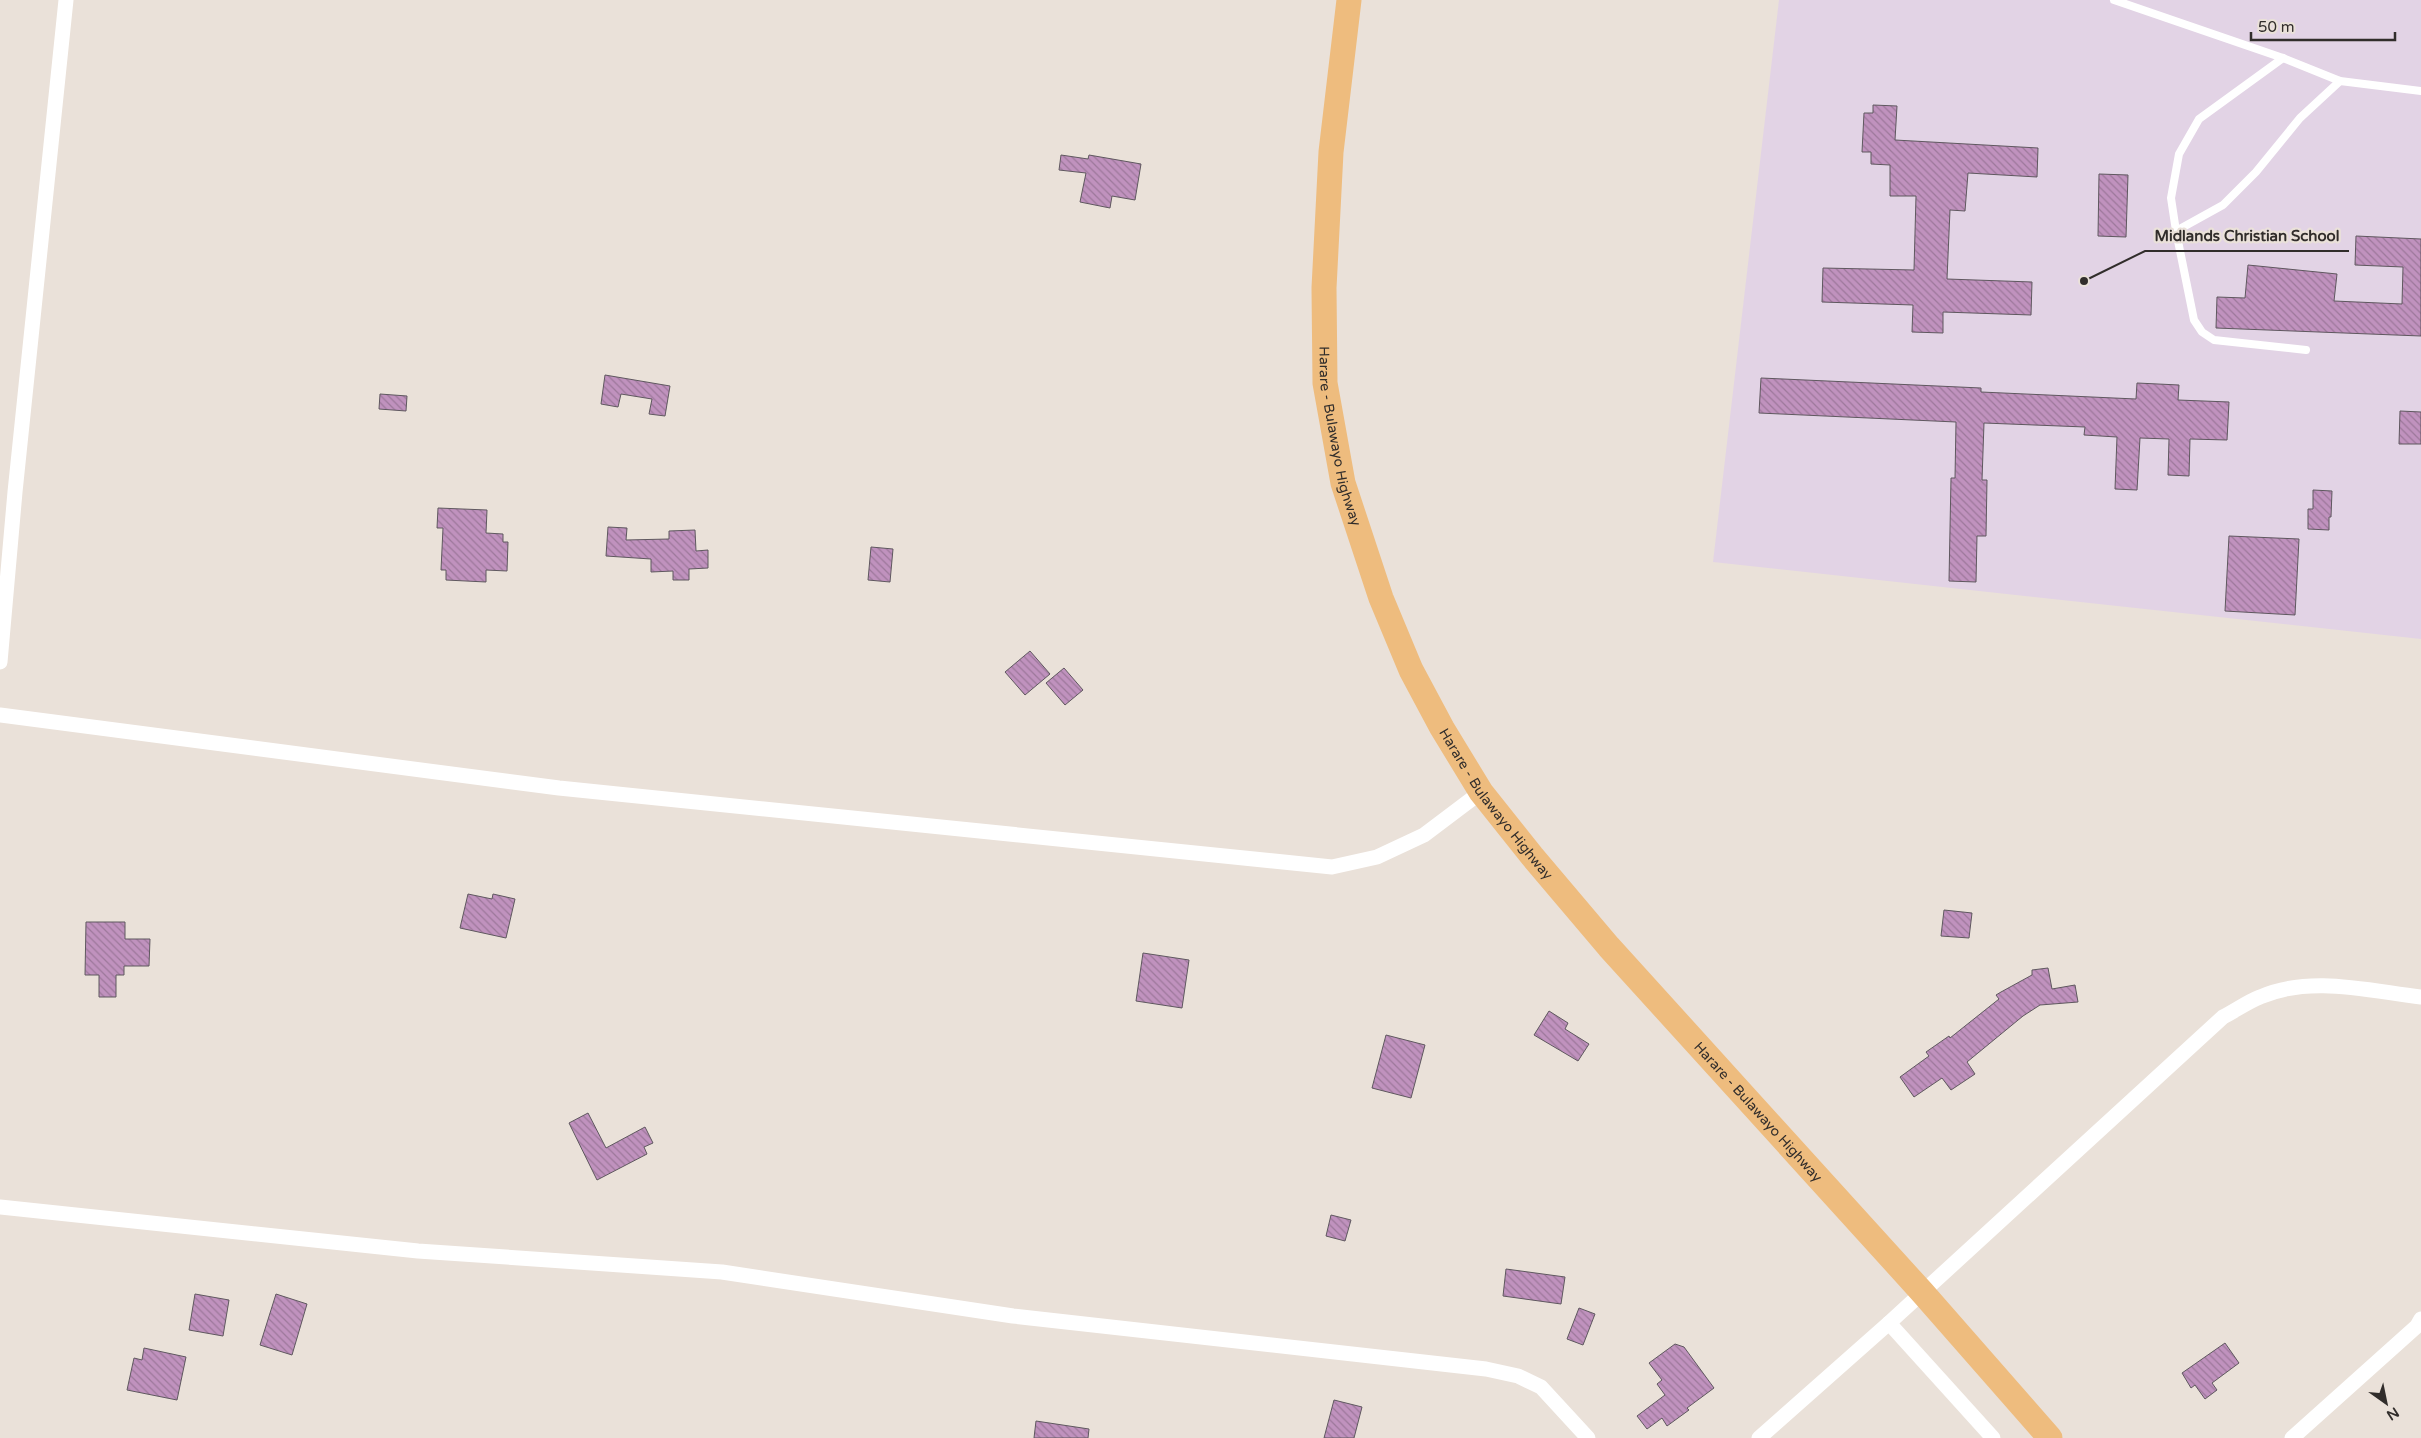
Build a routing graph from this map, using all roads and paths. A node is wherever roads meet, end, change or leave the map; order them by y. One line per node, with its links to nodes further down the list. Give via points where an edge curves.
1 (66, 0): 9 (street)
2 (1349, 0): 11 (highway, Harare - Bulawayo Highway, via 1331,152 1324,288 1325,384 1343,483 1381,598 1411,670)
3 (2114, 0): 4 (lane)
4 (2283, 58): 5 (lane); 7 (lane, via 2199,120 2178,154 2171,198)
5 (2340, 81): 6 (lane); 7 (lane, via 2300,118 2256,172 2223,205)
6 (2421, 90)
7 (2176, 232): 8 (lane, via 2194,320 2202,332 2214,340)
8 (2306, 350)
9 (0, 662)
10 (0, 715): 11 (street, via 559,788 1332,867 1377,857 1424,835)
11 (1481, 792): 14 (highway, Harare - Bulawayo Highway, via 1608,947)
12 (2421, 997): 14 (street, via 2322,985 2291,987 2260,996 2223,1017)
13 (0, 1207): 17 (street, via 418,1251 722,1272 1013,1316 1486,1369 1518,1376 1541,1387)
14 (1922, 1292): 16 (street); 20 (highway, Harare - Bulawayo Highway)
15 (2421, 1318): 21 (street, via 2417,1326)
16 (1889, 1323): 18 (street); 19 (street)
17 (1588, 1438)
18 (1759, 1438)
19 (1993, 1438)
20 (2050, 1438)
21 (2292, 1438)

